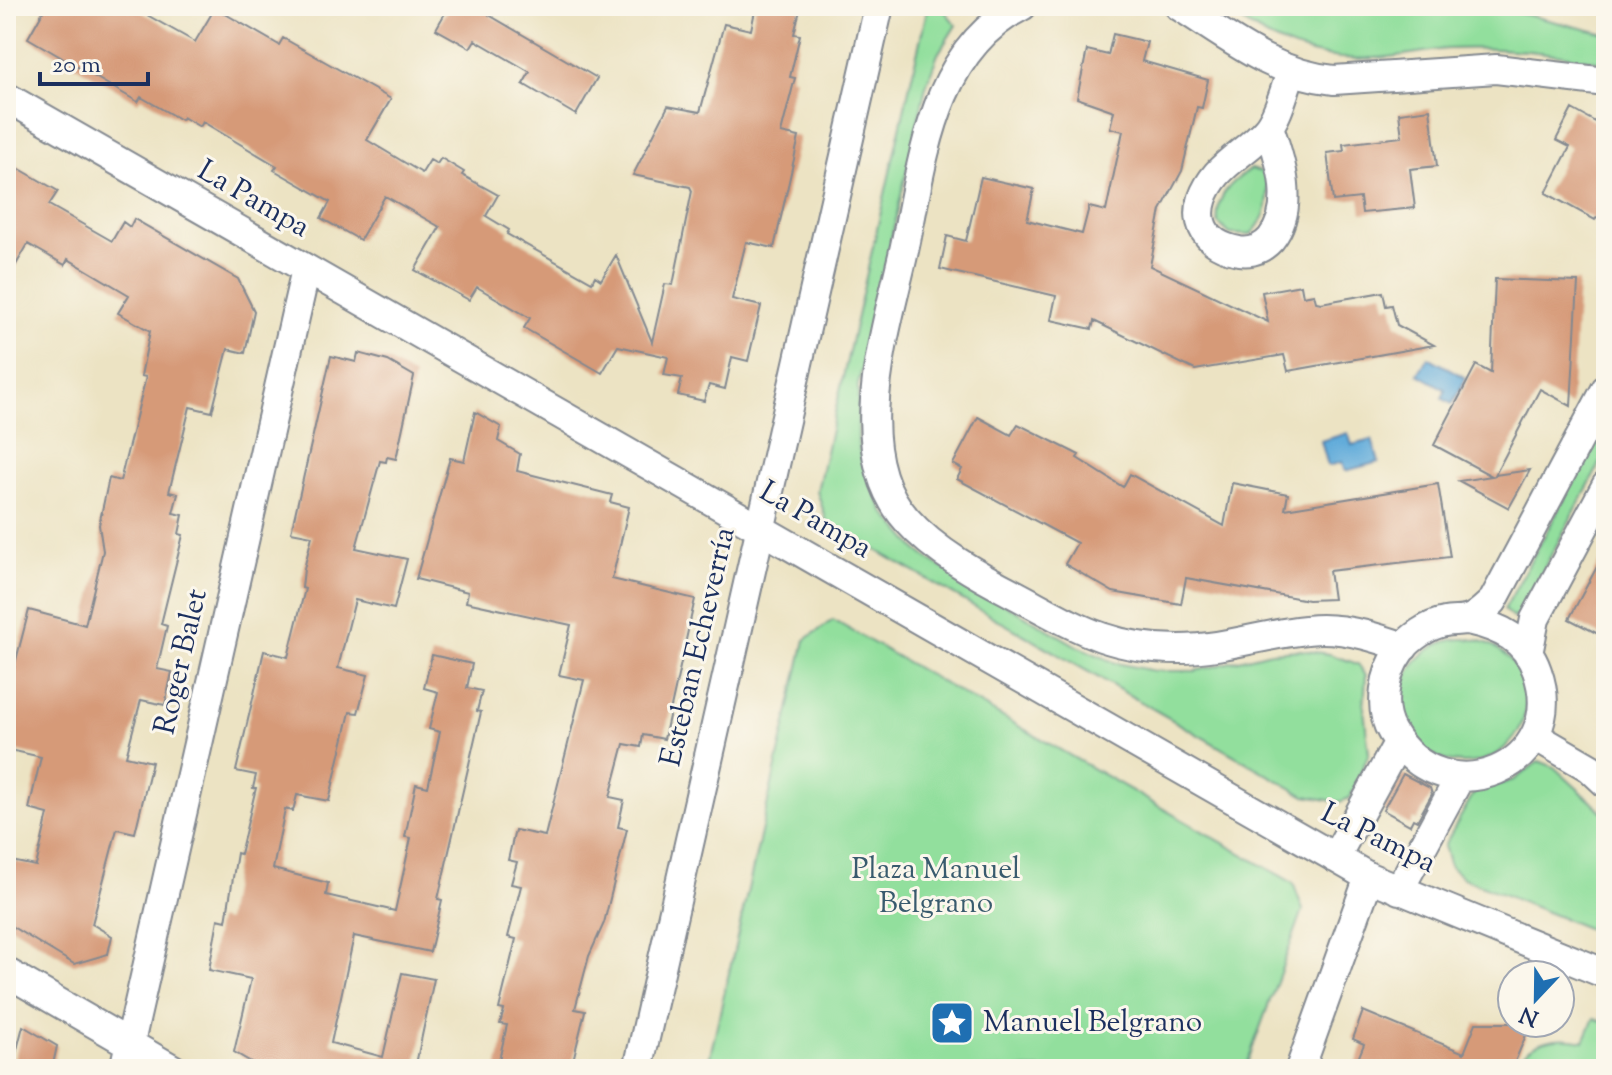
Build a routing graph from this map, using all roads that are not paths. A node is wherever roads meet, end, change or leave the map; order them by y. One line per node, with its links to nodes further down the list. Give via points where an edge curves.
1 (879, 6): 11 (street, Esteban Echeverría)
2 (1179, 6): 4 (street)
3 (1011, 7): 13 (street, via 961,61 930,130 875,399 877,455 895,503 906,519 955,557 1107,641 1151,649 1213,649 1323,629)
4 (1291, 73): 5 (street, via 1334,80 1496,69); 7 (street)
5 (1606, 82)
6 (6, 97): 8 (street, La Pampa)
7 (1269, 127)
8 (306, 269): 11 (street, La Pampa); 24 (street, Roger Balet)
9 (1606, 389): 12 (street, via 1493,601)
10 (1606, 486): 14 (street, via 1535,619)
11 (760, 529): 19 (street, La Pampa); 26 (street, Esteban Echeverría)
12 (1468, 620): 13 (street, via 1442,622); 14 (street, via 1517,639)
13 (1404, 647): 16 (street, via 1388,675 1384,701)
14 (1528, 654): 15 (street, via 1542,684 1543,710)
15 (1535, 736): 17 (street, via 1497,771); 18 (street)
16 (1398, 743): 17 (street, via 1422,766); 19 (street)
17 (1460, 777): 21 (street)
18 (1606, 783)
19 (1335, 858): 20 (street, La Pampa)
20 (1369, 877): 21 (street, La Pampa); 27 (street)
21 (1399, 890): 23 (street, La Pampa)
22 (6, 972): 24 (street)
23 (1606, 974)
24 (126, 1056): 25 (street)
25 (173, 1069)
26 (638, 1069)
27 (1300, 1069)

